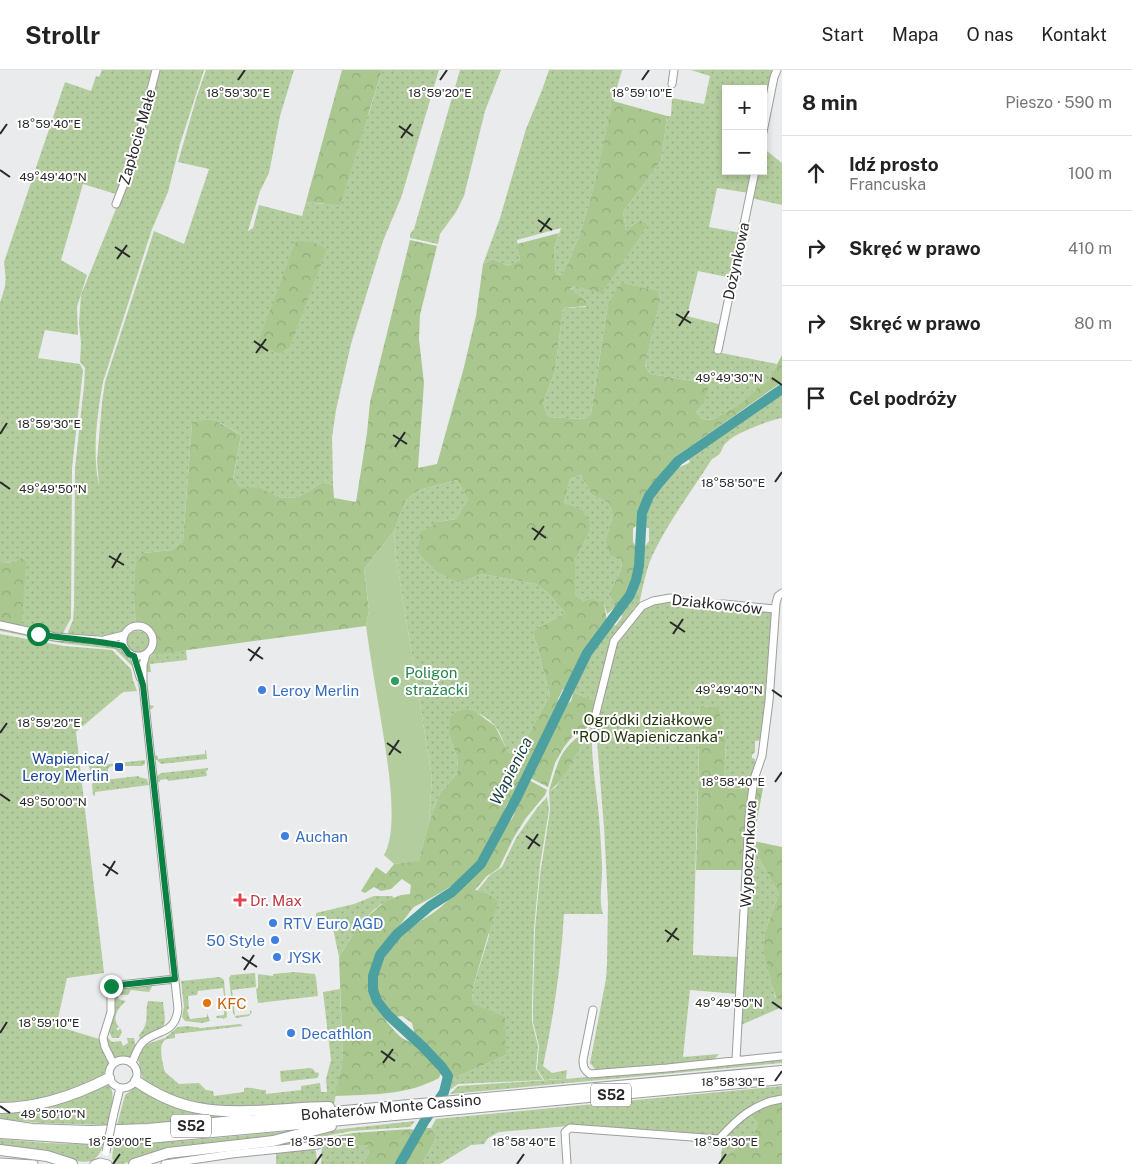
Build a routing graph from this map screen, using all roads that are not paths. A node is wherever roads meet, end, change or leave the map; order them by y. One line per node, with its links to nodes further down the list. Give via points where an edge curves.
1 (156, 70): 7 (street, Zapłocie Małe, via 132,163)
2 (674, 70): 4 (street)
3 (777, 70): 5 (street)
4 (672, 84)
5 (763, 130)
6 (754, 175): 8 (street, Dożynkowa)
7 (116, 204)
8 (718, 350)
9 (782, 593): 10 (street, Wypoczynkowa, via 776,600)
10 (775, 609): 18 (street, Działkowców, via 703,605 670,598 642,606 614,641); 22 (street, Wypoczynkowa, via 769,700 762,756 754,779 749,817)
11 (0, 625): 13 (street, via 55,637)
12 (124, 635): 13 (street); 14 (street); 15 (street, via 135,626 150,631 153,646)
13 (99, 640): 14 (street)
14 (123, 646): 16 (street)
15 (146, 654): 16 (street); 17 (street)
16 (134, 656): 17 (street)
17 (143, 685): 19 (street)
18 (593, 725)
19 (175, 979): 23 (street, via 111,986 111,1012 103,1038); 24 (street, via 176,1019 166,1030 144,1041)
20 (593, 1010): 22 (street, via 583,1060 583,1066 590,1074)
21 (782, 1056): 22 (street)
22 (736, 1060)
23 (113, 1063): 24 (street, via 122,1060); 26 (street)
24 (132, 1063): 28 (street)
25 (782, 1070): 32 (highway, Bohaterów Monte Cassino / S52)
26 (109, 1078): 29 (street); 31 (highway, via 47,1103)
27 (782, 1079): 33 (highway, Bohaterów Monte Cassino / S52)
28 (136, 1081): 29 (street, via 127,1088); 32 (highway, via 162,1096 200,1109)
29 (120, 1088): 39 (street, bridge)
30 (782, 1099): 45 (street, via 750,1110 719,1139 570,1128 564,1138)
31 (0, 1108)
32 (382, 1108): 34 (highway, Bohaterów Monte Cassino / S52, via 148,1130 90,1131)
33 (366, 1118): 35 (highway, Bohaterów Monte Cassino / S52, via 148,1138 91,1139); 43 (highway, via 287,1138 184,1150)
34 (0, 1124)
35 (0, 1133)
36 (318, 1145): 44 (street)
37 (0, 1150): 41 (highway, via 47,1156)
38 (0, 1162): 40 (street)
39 (106, 1163): 42 (street)
40 (34, 1164)
41 (72, 1164)
42 (94, 1164)
43 (134, 1164)
44 (165, 1164)
45 (567, 1164)

